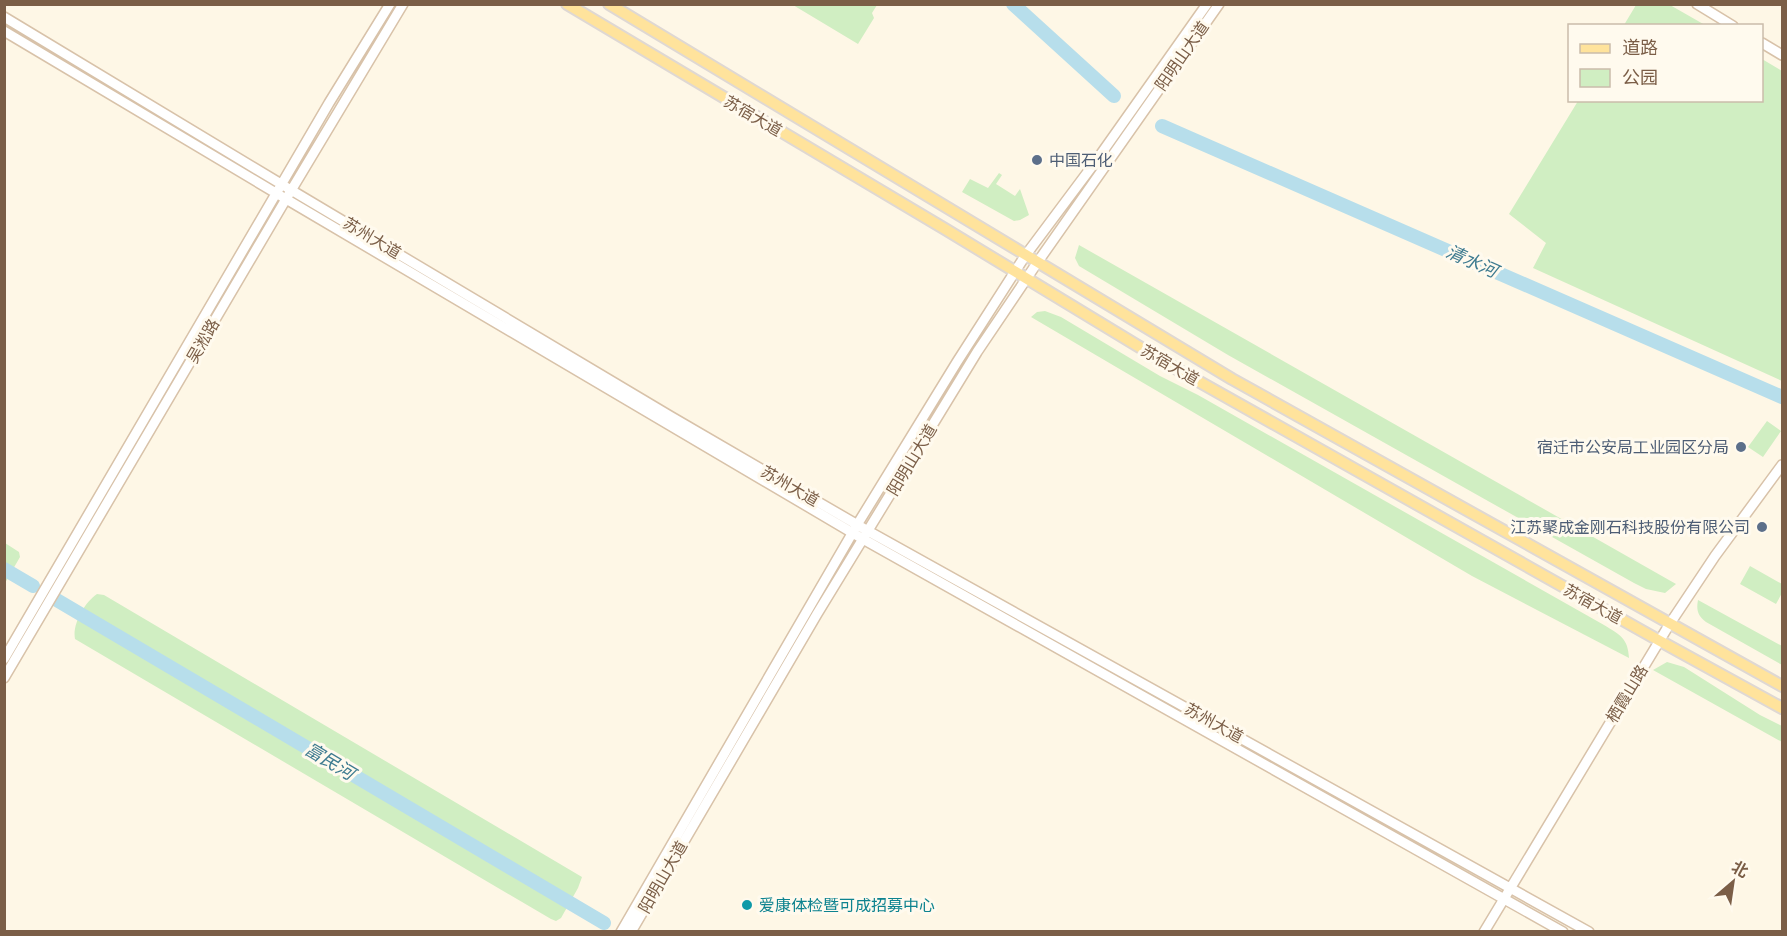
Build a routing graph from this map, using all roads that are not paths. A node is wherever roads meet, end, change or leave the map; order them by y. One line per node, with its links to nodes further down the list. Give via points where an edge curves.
1 (390, 4): 13 (main road, 吴淞路, via 335,93)
2 (403, 4): 13 (main road, 吴淞路)
3 (567, 4): 16 (main road, 苏宿大道)
4 (609, 4): 14 (main road, 苏宿大道)
5 (1207, 4): 14 (main road, 阳明山大道)
6 (1218, 4): 15 (main road, 阳明山大道)
7 (1697, 4): 9 (main road)
8 (4, 17): 13 (main road, 苏州大道)
9 (1730, 24)
10 (4, 31): 13 (main road, 苏州大道)
11 (1763, 44): 12 (main road)
12 (1782, 55)
13 (284, 192): 19 (main road, 苏州大道, via 670,416); 23 (main road, 吴淞路); 24 (main road, 吴淞路)
14 (1025, 256): 15 (main road, 苏宿大道); 16 (main road, 阳明山大道)
15 (1037, 263): 17 (main road, 阳明山大道); 21 (main road, 苏宿大道, via 1232,379)
16 (1015, 272): 17 (main road, 苏宿大道); 19 (main road, 阳明山大道)
17 (1026, 279): 20 (main road, 阳明山大道); 22 (main road, 苏宿大道, via 1166,363)
18 (1782, 465): 21 (main road, 栖霞山路)
19 (855, 529): 20 (main road, 苏州大道); 29 (main road, 阳明山大道)
20 (866, 535): 27 (main road, 苏州大道); 28 (main road, 苏州大道); 30 (main road, 阳明山大道)
21 (1669, 624): 22 (main road, 栖霞山路); 25 (main road, 苏宿大道)
22 (1660, 641): 26 (main road, 苏宿大道); 27 (main road, 栖霞山路)
23 (4, 659)
24 (4, 678)
25 (1782, 686)
26 (1782, 708)
27 (1511, 888): 28 (main road, 栖霞山路); 33 (main road, 苏州大道)
28 (1504, 899): 31 (main road, 栖霞山路); 32 (main road, 苏州大道)
29 (621, 932)
30 (631, 932)
31 (1484, 932)
32 (1563, 932)
33 (1589, 932)

